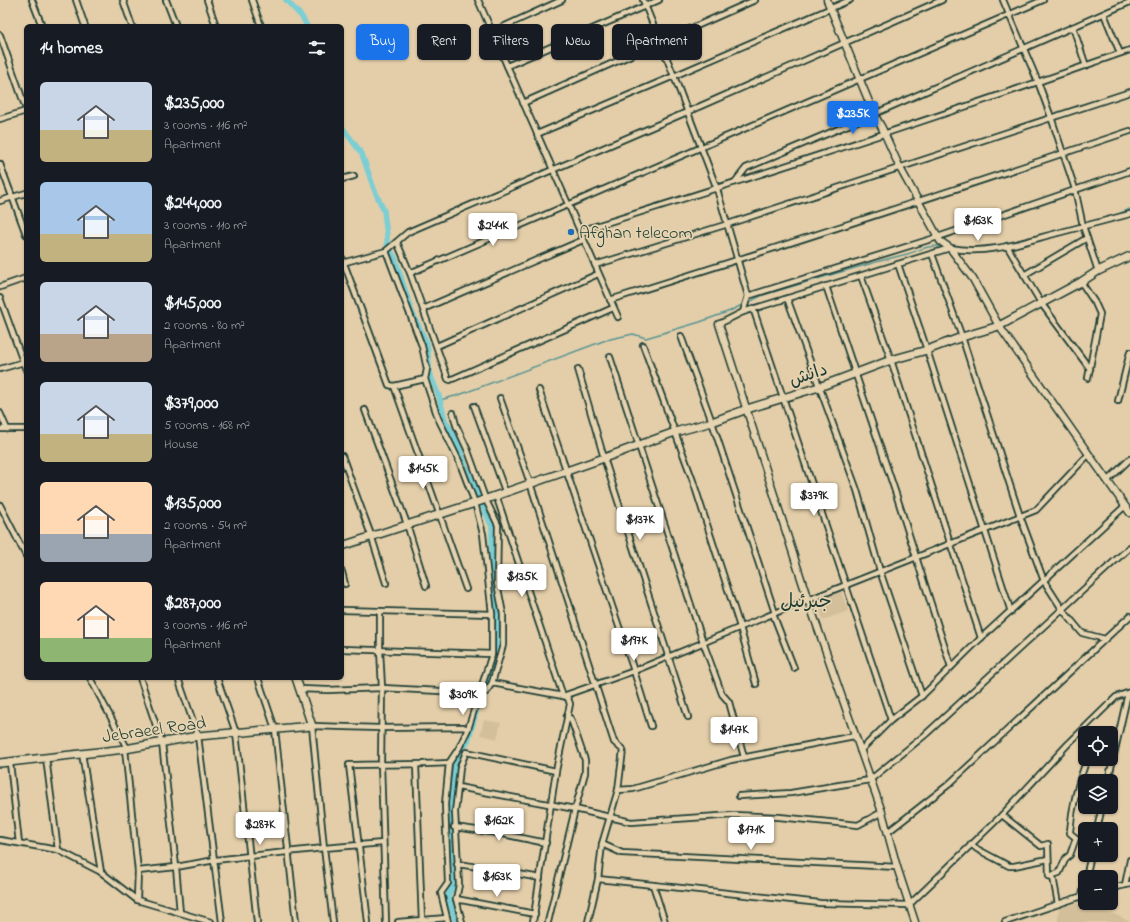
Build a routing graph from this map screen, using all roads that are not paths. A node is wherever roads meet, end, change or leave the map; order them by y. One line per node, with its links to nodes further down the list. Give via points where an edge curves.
1 (32, 0): 22 (street)
2 (76, 0): 23 (street)
3 (123, 0): 24 (street)
4 (166, 0): 25 (street)
5 (207, 0): 26 (street)
6 (252, 0): 27 (street)
7 (478, 0): 28 (street)
8 (562, 0): 29 (street)
9 (643, 0): 18 (street)
10 (659, 0): 18 (street)
11 (755, 0): 31 (street)
12 (827, 0): 19 (street)
13 (850, 0): 19 (street)
14 (942, 0): 34 (street)
15 (1002, 0): 21 (street)
16 (1043, 0): 21 (street)
17 (1130, 2): 20 (street)
18 (645, 6): 30 (street); 41 (street)
19 (831, 8): 34 (street); 43 (street)
20 (1104, 14): 32 (street); 37 (street)
21 (1009, 15): 35 (street); 44 (street)
22 (41, 24)
23 (84, 24)
24 (131, 24)
25 (175, 24)
26 (215, 24)
27 (260, 24)
28 (488, 24)
29 (510, 24)
30 (653, 24)
31 (699, 24)
32 (1073, 27): 35 (street); 42 (street)
33 (0, 35): 48 (street)
34 (845, 43): 44 (street); 50 (street)
35 (1023, 49): 45 (street); 51 (street)
36 (1130, 50): 37 (street)
37 (1120, 53): 42 (street)
38 (504, 60): 41 (street)
39 (618, 60): 47 (street)
40 (668, 60): 43 (street)
41 (507, 66): 47 (street)
42 (1086, 66): 45 (street)
43 (674, 76): 50 (street); 56 (street)
44 (860, 80): 51 (street); 57 (street)
45 (1038, 82): 52 (street); 55 (street)
46 (1130, 92): 52 (street)
47 (523, 103): 56 (street)
48 (24, 104)
49 (24, 111): 53 (street)
50 (687, 112): 57 (street); 61 (street)
51 (874, 114): 55 (street); 65 (street, via 746,168)
52 (1051, 117): 58 (street); 60 (street)
53 (0, 118)
54 (1130, 131): 58 (street)
55 (884, 133): 60 (street); 65 (street)
56 (537, 134): 61 (street)
57 (701, 148): 66 (street); 72 (street)
58 (1064, 153): 67 (street); 71 (street)
59 (0, 164): 69 (street)
60 (900, 168): 71 (street); 74 (street)
61 (553, 170): 72 (street); 81 (street, via 408,232)
62 (1130, 171): 67 (street)
63 (354, 176): 64 (street)
64 (344, 178)
65 (735, 182): 66 (street)
66 (717, 189): 74 (street); 77 (street)
67 (1075, 189): 75 (street); 79 (street)
68 (24, 194): 69 (street)
69 (12, 197): 70 (street); 76 (street)
70 (0, 201)
71 (919, 202): 79 (street); 88 (street)
72 (568, 206): 77 (street); 93 (street)
73 (1130, 214): 75 (street)
74 (728, 224): 88 (street); 90 (street)
75 (1083, 226): 78 (street); 82 (street)
76 (24, 229)
77 (580, 231): 80 (street)
78 (1087, 238): 92 (street); 95 (street)
79 (939, 239): 83 (street); 101 (street)
80 (584, 240): 90 (street); 108 (street)
81 (397, 242): 84 (street); 93 (street)
82 (1007, 246): 83 (street, via 983,251); 95 (street)
83 (950, 248): 85 (street); 112 (street, via 973,279)
84 (386, 250): 87 (street); 127 (street, via 422,346)
85 (932, 254): 89 (street); 114 (street)
86 (1130, 256): 92 (main road, دانش)
87 (344, 260)
88 (738, 261): 101 (street); 104 (street)
89 (898, 264): 96 (street); 117 (street)
90 (595, 265): 94 (street)
91 (344, 266): 129 (street, via 389,385)
92 (1098, 271): 98 (main road, دانش)
93 (410, 273): 108 (street)
94 (598, 274): 104 (street); 116 (street)
95 (1024, 275): 105 (street)
96 (861, 276): 99 (street); 121 (street)
97 (24, 279): 100 (street)
98 (1080, 282): 105 (main road, دانش); 124 (street, via 1100,314)
99 (826, 286): 103 (street); 126 (street)
100 (0, 287)
101 (748, 296): 109 (street)
102 (0, 298): 120 (street)
103 (787, 298): 107 (street); 130 (street)
104 (610, 300): 106 (street)
105 (1041, 303): 112 (main road, دانش); 124 (street)
106 (613, 308): 110 (street); 116 (street, via 452,380 448,378)
107 (753, 308): 109 (street); 133 (street)
108 (423, 309): 116 (street)
109 (743, 312): 111 (street)
110 (618, 317)
111 (719, 324): 136 (street)
112 (999, 326): 114 (main road, دانش); 146 (street)
113 (680, 336): 140 (street)
114 (962, 337): 117 (main road, دانش); 161 (street)
115 (643, 345): 144 (street)
116 (437, 346)
117 (927, 350): 121 (main road, دانش); 163 (street)
118 (1130, 352): 134 (street)
119 (610, 357): 145 (street)
120 (24, 359)
121 (891, 360): 126 (main road, دانش); 165 (street)
122 (24, 362): 123 (street)
123 (0, 369)
124 (1090, 369): 128 (street)
125 (578, 370): 147 (street)
126 (855, 373): 130 (main road, دانش); 169 (street)
127 (425, 378): 129 (street); 156 (street, via 438,418 459,461)
128 (1088, 378)
129 (394, 386): 160 (street)
130 (819, 387): 133 (main road, دانش); 170 (street, via 857,490)
131 (539, 390): 150 (street)
132 (500, 398): 152 (street)
133 (784, 398): 136 (main road, دانش); 175 (street)
134 (1118, 401)
135 (474, 406): 153 (street)
136 (747, 409): 140 (main road, دانش); 178 (street)
137 (365, 410): 162 (street)
138 (0, 413): 143 (street)
139 (453, 413): 155 (street)
140 (712, 422): 144 (main road, دانش); 183 (street)
141 (24, 428): 143 (street)
142 (0, 429): 143 (street)
143 (7, 429)
144 (675, 432): 145 (main road, دانش); 186 (street)
145 (639, 445): 147 (main road, دانش); 189 (street)
146 (1089, 454): 151 (street); 161 (street, via 1036,510)
147 (604, 458): 150 (main road, دانش); 193 (street)
148 (1130, 459): 151 (street)
149 (344, 461): 164 (street)
150 (566, 472): 152 (main road, دانش); 196 (street)
151 (1107, 481): 158 (street)
152 (530, 483): 153 (main road, دانش); 205 (street)
153 (505, 491): 154 (main road, دانش)
154 (496, 495): 155 (main road, دانش); 210 (street)
155 (485, 498): 156 (main road, دانش); 203 (street, via 498,525 497,583 503,614 503,645)
156 (475, 503): 160 (main road, دانش); 184 (street, via 483,534)
157 (0, 505): 168 (street)
158 (1125, 506): 159 (street); 172 (street)
159 (1130, 513)
160 (440, 514): 162 (main road, دانش); 177 (street)
161 (1020, 516): 163 (street); 172 (street)
162 (407, 524): 164 (main road, دانش); 176 (street)
163 (984, 530): 165 (street); 182 (street)
164 (371, 535): 166 (main road, دانش); 173 (street)
165 (950, 544): 169 (street); 187 (street)
166 (344, 545)
167 (1130, 547): 180 (street)
168 (24, 552)
169 (916, 557): 170 (street); 194 (street)
170 (880, 572): 175 (street); 211 (street)
171 (344, 580): 174 (street)
172 (1044, 582): 180 (street); 182 (street)
173 (386, 583)
174 (345, 584)
175 (845, 585): 178 (street); 214 (street)
176 (426, 586)
177 (466, 589)
178 (808, 600): 183 (street); 222 (street)
179 (344, 610): 181 (street)
180 (1062, 610): 188 (street, via 1082,633); 237 (street, via 925,735)
181 (380, 611): 184 (street); 191 (street)
182 (1011, 612): 187 (street)
183 (774, 613): 186 (street); 195 (street)
184 (492, 614): 192 (street)
185 (1130, 616): 188 (street)
186 (740, 627): 189 (street); 204 (street)
187 (981, 638): 194 (street)
188 (1105, 639): 247 (street, via 948,785)
189 (703, 642): 193 (street); 227 (street, via 722,694 728,702)
190 (344, 649): 191 (street)
191 (380, 650): 192 (street); 206 (street)
192 (492, 654): 208 (street)
193 (668, 656): 196 (street); 213 (street)
194 (951, 667): 211 (street)
195 (794, 668)
196 (634, 671): 205 (street); 216 (street)
197 (91, 680): 224 (street)
198 (141, 680): 223 (street)
199 (179, 680): 221 (street)
200 (219, 680): 220 (street)
201 (259, 680): 218 (street)
202 (297, 680): 207 (main road)
203 (492, 683): 208 (street, via 486,692); 210 (street)
204 (756, 684)
205 (596, 685): 210 (street); 239 (street, via 614,742 623,750)
206 (382, 688): 207 (street); 208 (street); 217 (street)
207 (300, 689): 215 (main road)
208 (479, 693): 219 (street)
209 (1129, 693): 236 (street); 244 (street, via 1116,697)
210 (563, 696): 212 (street, via 568,698 570,704)
211 (922, 696): 214 (street)
212 (567, 716): 235 (street); 242 (street, via 571,719 585,760 585,773)
213 (688, 717)
214 (891, 720): 225 (street)
215 (312, 726): 217 (street); 218 (main road, Jebraeel Road); 255 (street)
216 (651, 726)
217 (380, 728): 219 (street); 232 (street)
218 (275, 729): 220 (main road, Jebraeel Road); 257 (street)
219 (468, 729): 231 (street)
220 (236, 733): 221 (main road, Jebraeel Road); 258 (street)
221 (198, 736): 223 (main road, Jebraeel Road); 260 (street)
222 (854, 736): 225 (street); 227 (street)
223 (162, 743): 224 (main road, Jebraeel Road); 263 (street)
224 (126, 749): 226 (main road, Jebraeel Road); 265 (street)
225 (860, 751): 237 (street)
226 (82, 754): 228 (main road, Jebraeel Road); 266 (street)
227 (744, 757): 239 (street, via 632,789)
228 (46, 758): 230 (main road, Jebraeel Road); 256 (street)
229 (0, 763): 230 (main road, Jebraeel Road)
230 (10, 763): 250 (street)
231 (449, 763): 233 (street); 281 (street, via 444,804 448,883 441,893)
232 (381, 764): 233 (street); 251 (street); 254 (street, via 349,766)
233 (416, 765): 282 (street)
234 (1084, 766): 267 (street, via 1071,819 1070,833 1076,838 1062,870)
235 (556, 770): 238 (street, via 466,752 460,767); 241 (street)
236 (1110, 774)
237 (870, 780): 240 (street, via 791,793); 243 (street)
238 (458, 787): 241 (street); 246 (street)
239 (618, 790): 245 (street)
240 (739, 796)
241 (551, 805): 242 (street); 249 (street)
242 (575, 809): 245 (street); 293 (street)
243 (882, 812): 245 (street, via 858,825 734,815 631,822); 247 (street)
244 (1002, 815): 253 (street); 259 (street, via 1041,846 1048,844)
245 (611, 818): 252 (street)
246 (455, 827): 249 (street); 262 (street)
247 (888, 832): 264 (street)
248 (0, 840): 250 (street)
249 (546, 842): 268 (street)
250 (19, 843): 256 (street)
251 (383, 843): 254 (street); 289 (street)
252 (602, 844): 264 (street, via 622,853); 269 (street)
253 (972, 844): 259 (street, via 1009,866); 278 (street)
254 (358, 845): 255 (street); 288 (street)
255 (324, 848): 257 (street); 287 (street)
256 (58, 850): 266 (street)
257 (288, 852): 258 (street); 286 (street)
258 (250, 856): 260 (street); 285 (street)
259 (1048, 859): 267 (street)
260 (215, 860): 263 (street); 284 (street)
261 (1130, 860): 272 (street)
262 (457, 864): 268 (street); 275 (street, via 459,885)
263 (176, 867): 265 (street); 279 (street)
264 (897, 867): 278 (street)
265 (138, 871): 276 (street)
266 (101, 872): 276 (street)
267 (1049, 876): 277 (street, via 1053,877)
268 (540, 878): 280 (street)
269 (598, 879): 271 (street); 294 (street)
270 (1130, 884): 272 (street)
271 (653, 885): 278 (street, via 820,903); 295 (street)
272 (1124, 885): 273 (street)
273 (1118, 886)
274 (1078, 897): 277 (street)
275 (456, 899): 280 (street); 291 (street)
276 (137, 900): 279 (street)
277 (1058, 904): 297 (street)
278 (909, 905): 296 (street)
279 (180, 913): 283 (street)
280 (535, 914): 292 (street)
281 (448, 920): 282 (street)
282 (422, 921): 290 (street)
283 (211, 922)
284 (222, 922)
285 (257, 922)
286 (296, 922)
287 (333, 922)
288 (368, 922)
289 (386, 922)
290 (398, 922)
291 (462, 922)
292 (533, 922)
293 (548, 922)
294 (588, 922)
295 (665, 922)
296 (914, 922)
297 (1005, 922)

